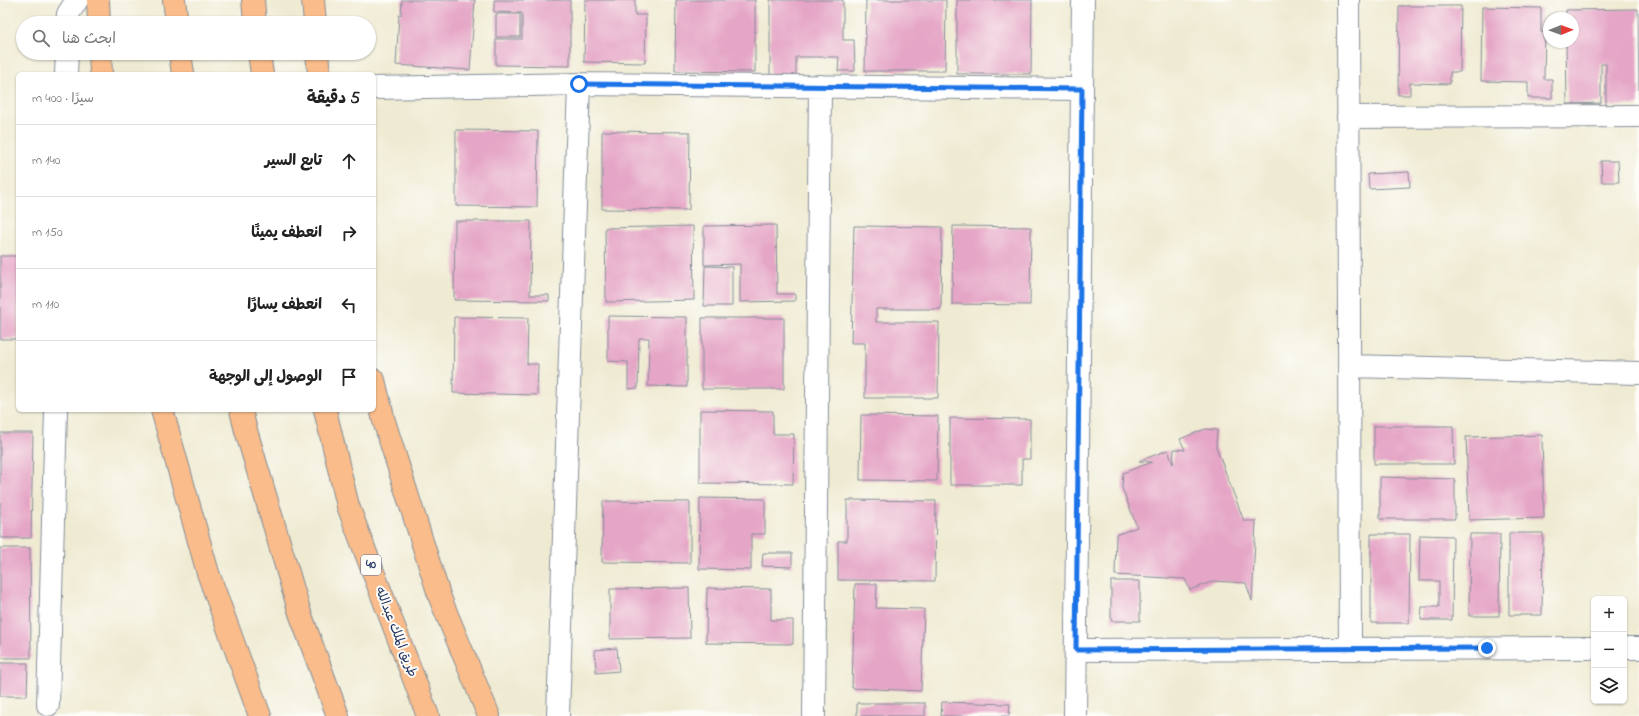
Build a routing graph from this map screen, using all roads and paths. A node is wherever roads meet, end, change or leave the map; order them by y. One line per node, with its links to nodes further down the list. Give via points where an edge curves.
1 (77, 0): 8 (street)
2 (98, 0): 9 (main road)
3 (174, 0): 10 (main road)
4 (252, 0): 11 (main road)
5 (313, 0): 12 (main road)
6 (1083, 0): 26 (street)
7 (1348, 0): 28 (street)
8 (68, 16)
9 (99, 16)
10 (175, 16)
11 (254, 16)
12 (314, 16)
13 (66, 60): 18 (street)
14 (100, 60): 19 (main road)
15 (181, 60): 20 (main road)
16 (260, 60): 21 (main road)
17 (318, 60): 22 (main road)
18 (66, 72)
19 (101, 72)
20 (183, 72)
21 (262, 72)
22 (319, 72)
23 (579, 84): 24 (street); 25 (street); 46 (street)
24 (820, 86): 26 (street); 47 (street)
25 (376, 88)
26 (1082, 89): 40 (street)
27 (1639, 116): 28 (street)
28 (1348, 117): 29 (street)
29 (1349, 366): 30 (street); 39 (street)
30 (1639, 372)
31 (376, 388): 45 (main road, via 440,598)
32 (56, 412): 41 (street)
33 (163, 412): 42 (main road, via 208,573)
34 (241, 412): 43 (main road, via 300,613)
35 (325, 412): 44 (main road, طريق الملك عبدالله / 40, via 348,506)
36 (1591, 648): 39 (street)
37 (1627, 648): 38 (street)
38 (1639, 648)
39 (1350, 649): 40 (street)
40 (1076, 650): 48 (street)
41 (48, 705)
42 (260, 716)
43 (338, 716)
44 (428, 716)
45 (489, 716)
46 (558, 716)
47 (814, 716)
48 (1075, 716)

